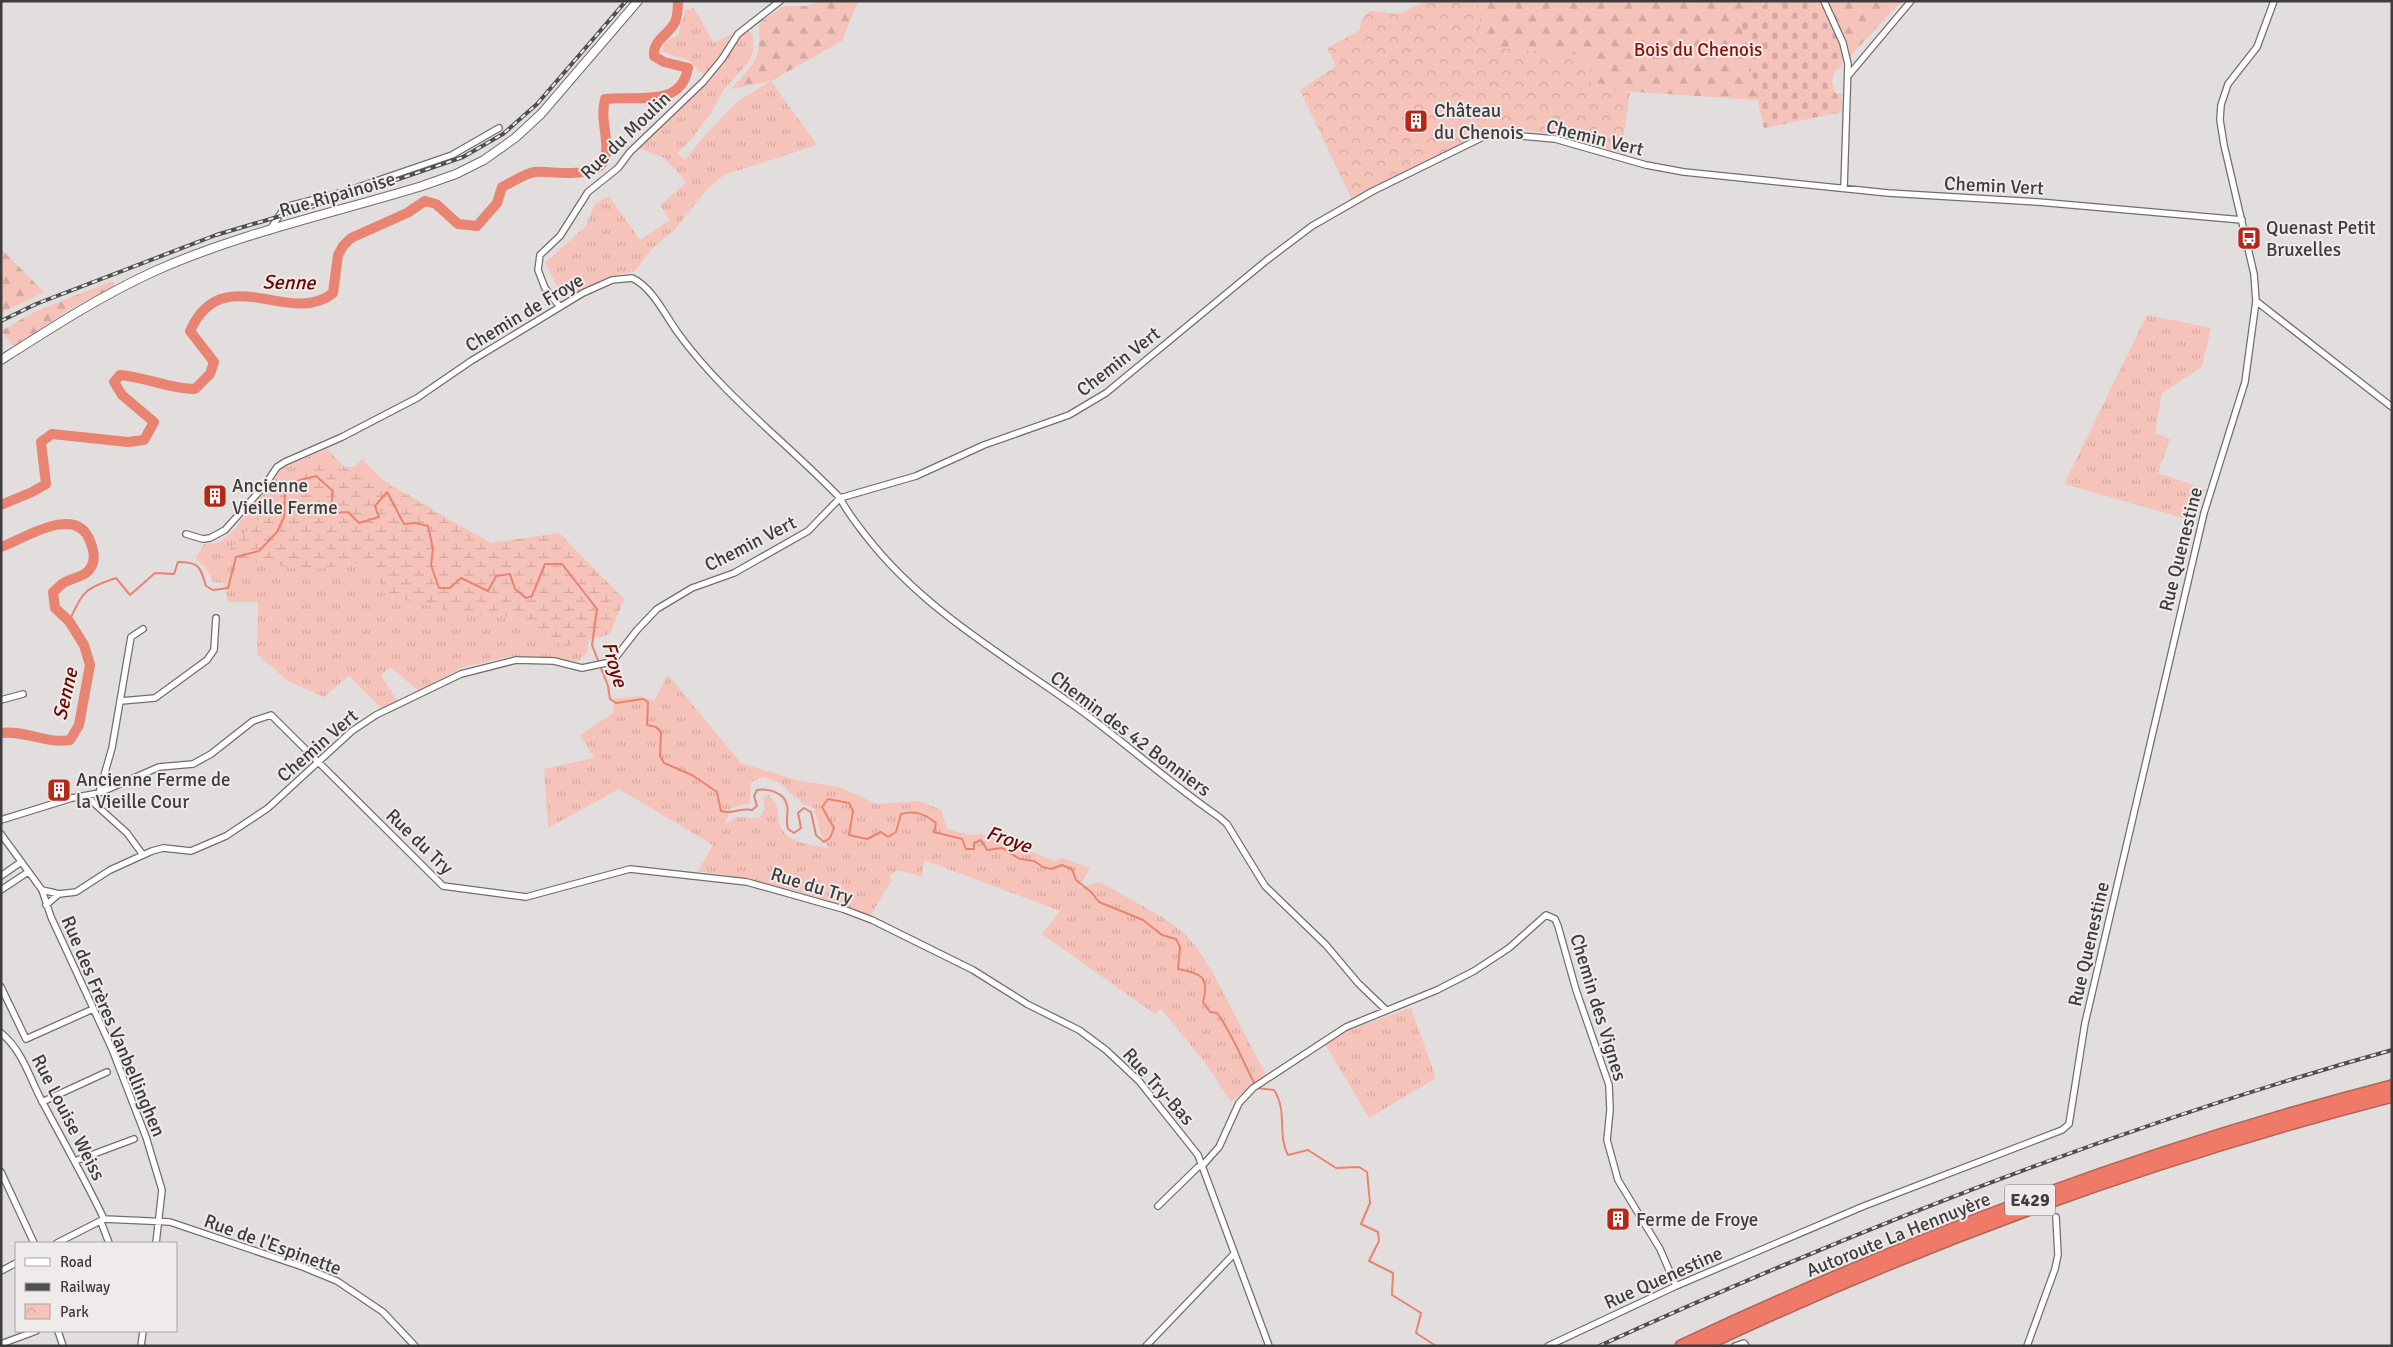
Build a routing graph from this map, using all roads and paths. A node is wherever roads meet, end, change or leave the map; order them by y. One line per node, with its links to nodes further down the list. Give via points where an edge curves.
1 (638, 1): 10 (street, Rue Ripainoise, via 541,114 516,138 484,160 422,186)
2 (780, 1): 12 (street, Rue du Moulin, via 738,34 703,82 630,152 618,168 588,192 560,236 540,255 538,270)
3 (1824, 1): 6 (street, via 1847,53)
4 (1911, 1): 6 (street)
5 (2274, 1): 9 (street, Rue Quenestine, via 2257,47 2228,84 2221,105 2222,133)
6 (1848, 76): 8 (street)
7 (499, 128): 10 (street, via 452,156 344,192 285,207)
8 (1844, 188): 9 (street, Chemin Vert); 15 (street, Chemin Vert, via 1663,169 1555,139 1498,134 1483,137 1373,191 1312,226 1088,405 1054,421 964,453 916,476)
9 (2242, 220): 11 (street, Rue Quenestine, via 2254,274)
10 (269, 231): 13 (street, Rue Ripainoise, via 201,252 156,271 117,290)
11 (2256, 301): 14 (street); 59 (street, Rue Quenestine, via 2245,382 2204,513 2085,1023 2069,1124 2062,1130 1864,1206)
12 (560, 307): 15 (street, Chemin de Froye, via 612,280 623,277 637,280 686,345); 16 (street, Chemin de Froye, via 401,407 277,467 265,485 218,535 202,539)
13 (1, 360)
14 (2392, 407)
15 (840, 498): 22 (street, Chemin Vert, via 808,531 734,573 692,588 657,609 616,657 606,663 582,668 554,661 516,660 461,674 376,715 352,731); 38 (street, Chemin des 42 Bonniers, via 884,558 932,604 1083,712 1223,820 1265,886 1326,944 1358,983)
16 (186, 534)
17 (216, 618): 21 (street, via 214,650 207,660 155,698)
18 (143, 629): 21 (street, via 131,637)
19 (23, 694): 20 (street)
20 (1, 700)
21 (121, 701): 23 (street, via 112,748)
22 (318, 762): 23 (street, Rue du Try, via 271,715 253,721 193,764 159,767); 27 (street, Chemin Vert, via 268,808 226,836 191,851 163,848); 36 (street, Rue du Try, via 443,886 526,897 630,870 747,882 872,920 973,970)
23 (98, 793): 24 (street, Rue du Try)
24 (86, 796): 25 (street, Rue du Try); 27 (street, via 127,834)
25 (1, 820)
26 (1, 834): 28 (street, Rue des Frères Vanbellinghen)
27 (143, 855): 33 (street, Chemin Vert, via 110,870 76,892)
28 (21, 862): 29 (street, Rue des Frères Vanbellinghen); 30 (street)
29 (28, 872): 31 (street); 32 (street, Rue des Frères Vanbellinghen)
30 (1, 876)
31 (1, 890)
32 (42, 890): 33 (street, Chemin Vert); 34 (street, Rue des Frères Vanbellinghen)
33 (59, 894): 34 (street, Chemin Vert)
34 (46, 905): 37 (street, Rue des Frères Vanbellinghen)
35 (1, 987): 37 (street, via 26,1039)
36 (1006, 991): 46 (street, Rue Try-Bas, via 1079,1030 1106,1050 1146,1089)
37 (93, 1009): 51 (street, Rue des Frères Vanbellinghen, via 159,1174 162,1190)
38 (1386, 1009): 46 (street, via 1333,1035 1242,1096 1219,1146); 59 (street, Chemin des Vignes, via 1437,990 1474,971 1508,948 1546,915 1555,919 1609,1086 1607,1140 1618,1180 1660,1249)
39 (1, 1033): 43 (street, Rue Louise Weiss, via 15,1046)
40 (107, 1072): 43 (street)
41 (2392, 1086): 70 (highway, Autoroute La Hennuyère / E429, via 2126,1166 2010,1208 1782,1300)
42 (2392, 1096): 71 (highway, Autoroute La Hennuyère / E429, via 2244,1138 2012,1217 1895,1262)
43 (42, 1102): 45 (street, Rue Louise Weiss)
44 (134, 1139): 45 (street)
45 (75, 1161): 50 (street, Rue Louise Weiss)
46 (1203, 1165): 48 (street); 56 (street, Rue Try-Bas)
47 (1, 1172): 52 (street)
48 (1158, 1206)
49 (2056, 1217): 74 (street, via 2058,1255 2055,1269)
50 (103, 1220): 51 (street, Rue de l'Espinette); 53 (street); 54 (street, Rue Louise Weiss)
51 (159, 1222): 55 (street, Rue des Frères Vanbellinghen); 66 (street, Rue de l'Espinette, via 170,1222 330,1278 383,1312)
52 (34, 1242)
53 (59, 1242)
54 (108, 1242)
55 (156, 1242)
56 (1234, 1255): 67 (street); 68 (street, Rue Try-Bas)
57 (15, 1264): 58 (street)
58 (1, 1271)
59 (1676, 1286): 69 (street, Rue Quenestine)
60 (33, 1332): 63 (street)
61 (58, 1332): 64 (street)
62 (143, 1332): 65 (street)
63 (1, 1344)
64 (63, 1346)
65 (141, 1346)
66 (416, 1346)
67 (1146, 1346)
68 (1269, 1346)
69 (1548, 1346)
70 (1681, 1346)
71 (1702, 1346)
72 (1735, 1346): 73 (street)
73 (1746, 1346)
74 (2026, 1346)

